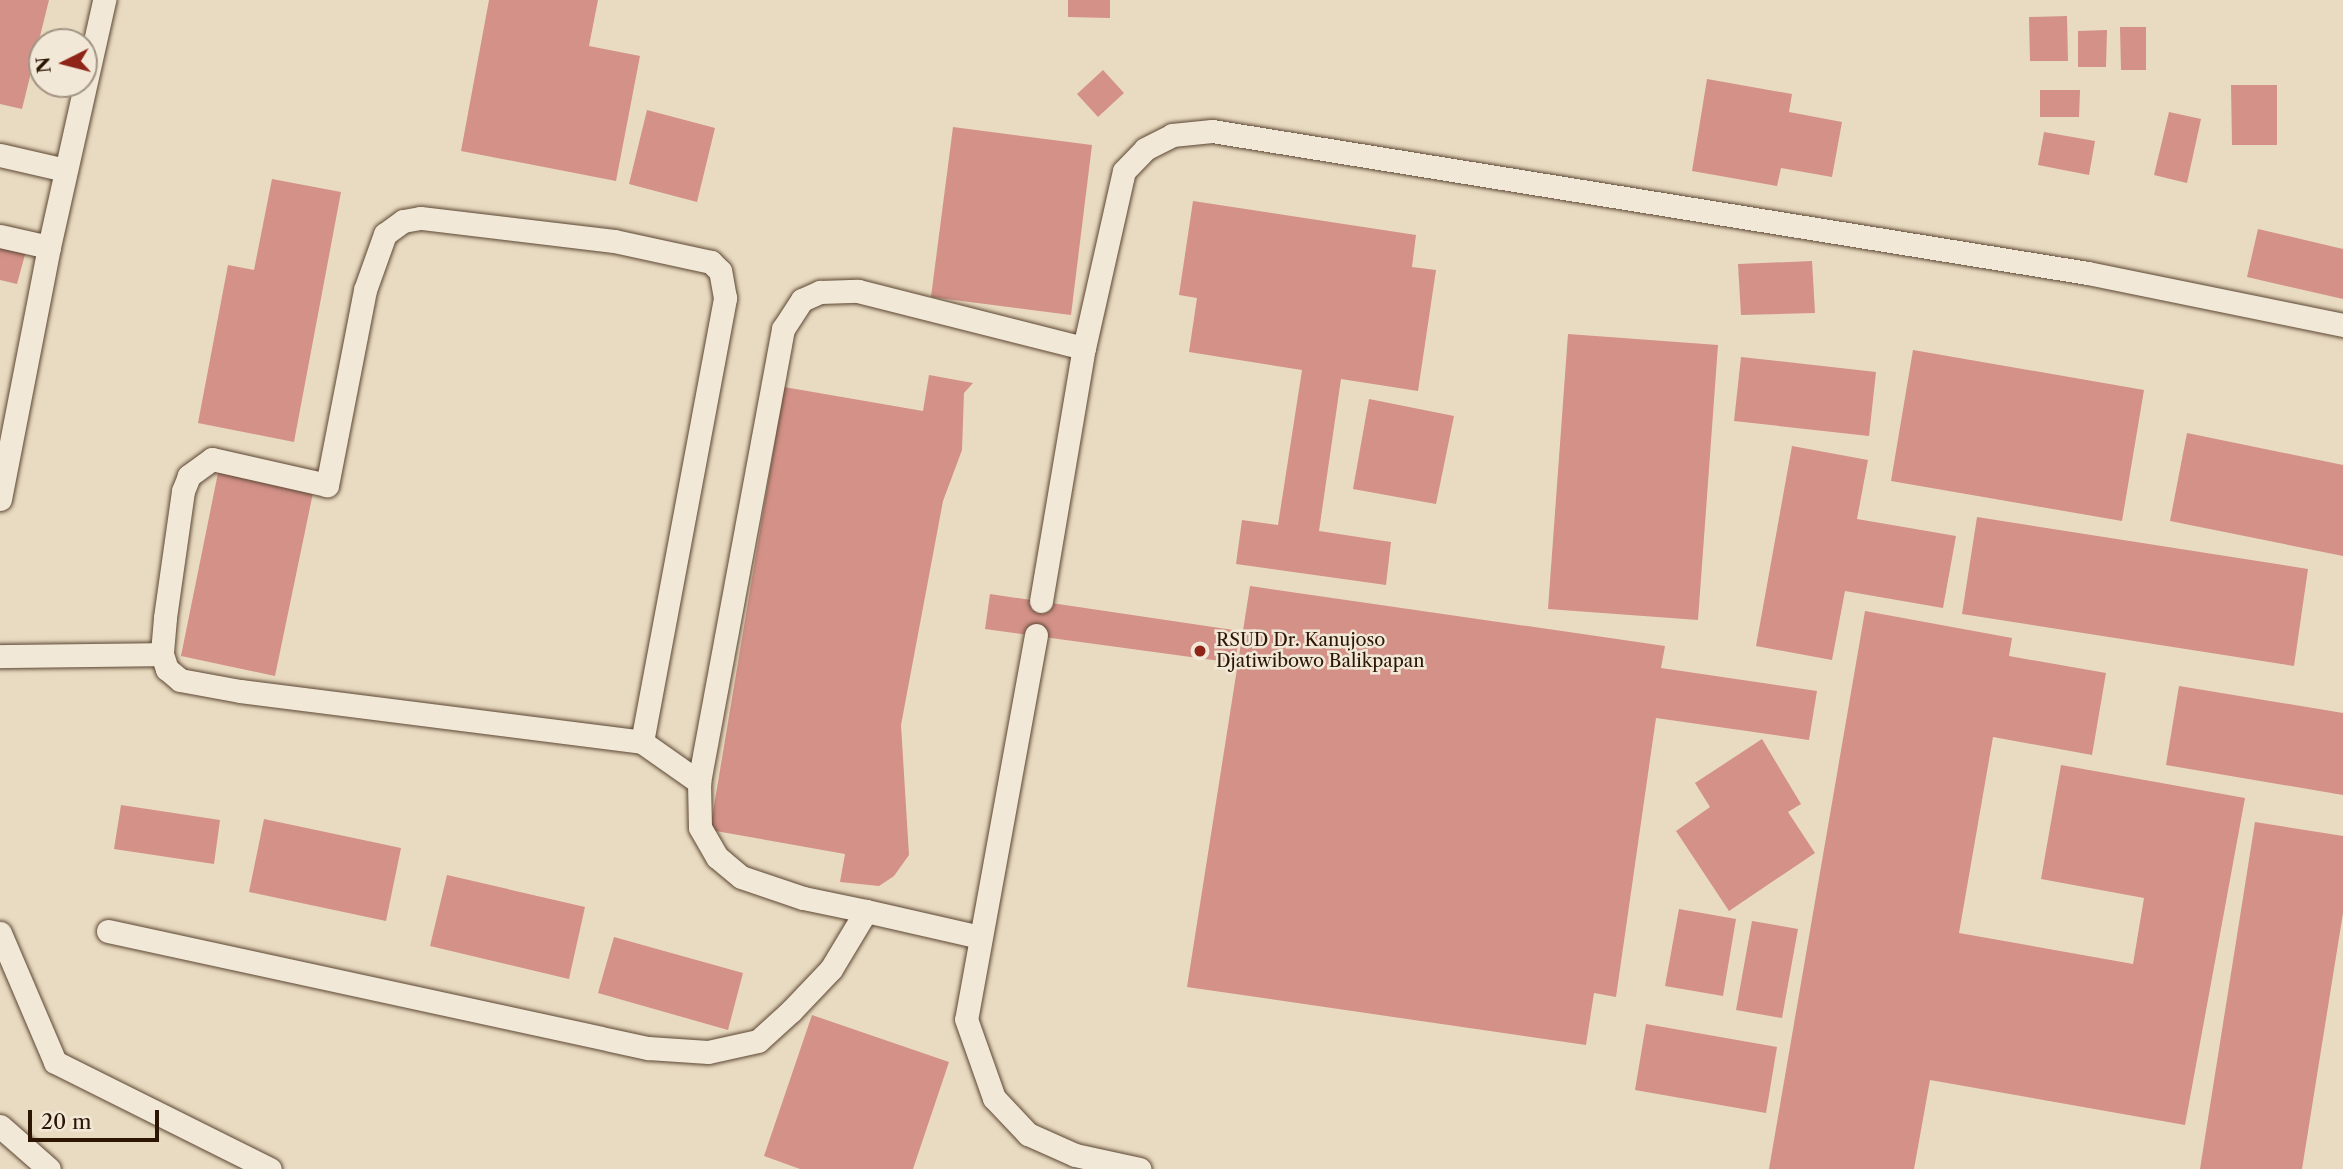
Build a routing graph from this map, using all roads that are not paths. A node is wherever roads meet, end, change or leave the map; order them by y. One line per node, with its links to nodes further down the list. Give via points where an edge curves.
1 (104, 0): 3 (lane)
2 (0, 155): 3 (lane)
3 (65, 170): 5 (lane)
4 (0, 236): 5 (lane)
5 (49, 247): 8 (lane)
6 (2343, 325): 7 (lane, via 2088,273 1212,131 1172,135 1145,149 1124,170)
7 (1084, 348): 9 (lane); 14 (lane, via 858,291 820,292 802,300 790,313 783,329)
8 (0, 499)
9 (1041, 601)
10 (1036, 635): 18 (lane)
11 (162, 654): 12 (lane); 13 (lane, via 167,668 180,680 202,685); 13 (lane, via 183,491 199,465 212,459 327,485 365,290 385,234 403,221 420,218 614,241 711,262 720,271 725,298)
12 (0, 656)
13 (642, 741): 14 (lane)
14 (699, 782): 15 (lane, via 700,827 707,844 741,877 803,898)
15 (866, 911): 16 (lane, via 831,969 791,1012 758,1041 708,1052 648,1048); 18 (lane)
16 (108, 931)
17 (0, 933): 21 (lane, via 55,1062)
18 (980, 937): 22 (lane, via 966,1020 994,1098 1028,1134 1075,1154)
19 (0, 1126): 20 (lane)
20 (49, 1169)
21 (270, 1169)
22 (1140, 1169)

